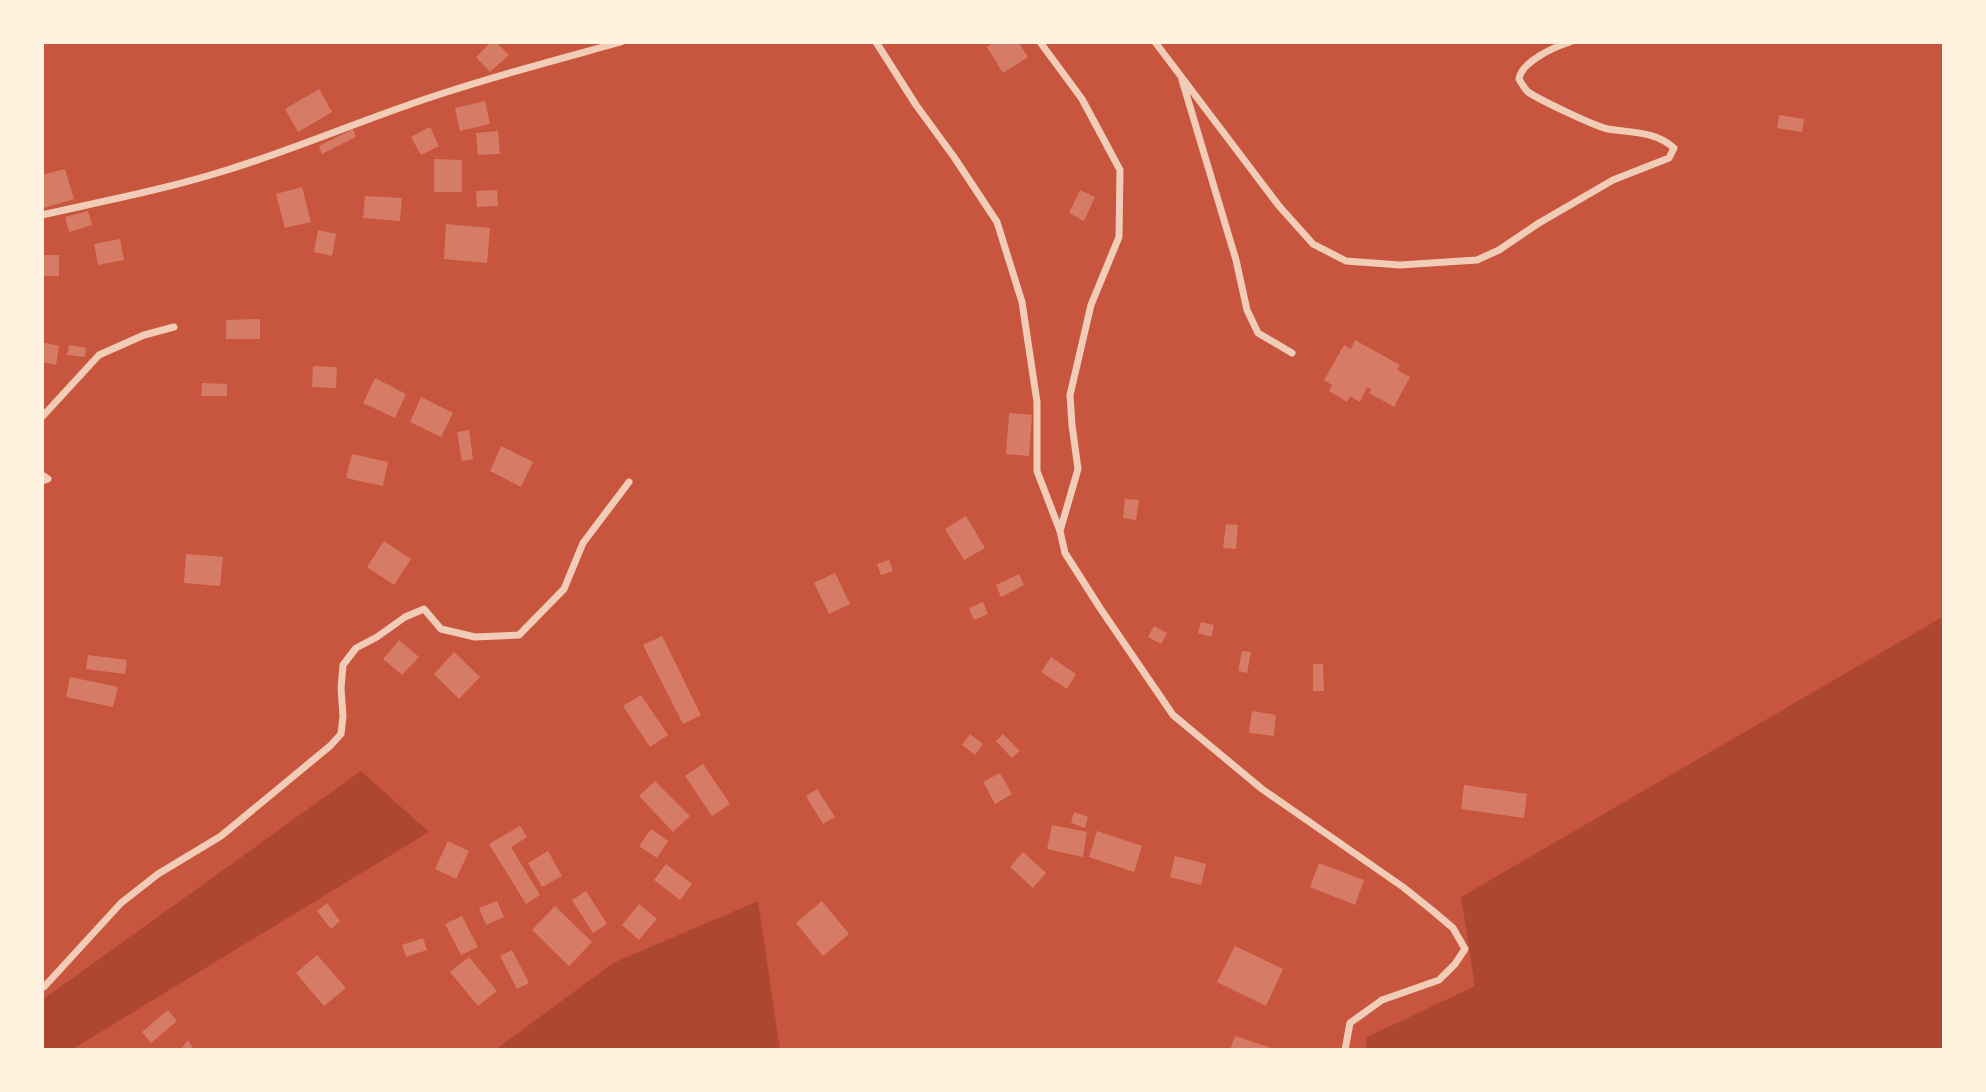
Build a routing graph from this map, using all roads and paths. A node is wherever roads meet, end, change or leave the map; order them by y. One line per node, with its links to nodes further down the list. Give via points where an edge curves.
1 (621, 42): 7 (street, via 447,92 215,174)
2 (876, 42): 14 (street, via 997,222 1028,340 1037,402 1037,471)
3 (1040, 42): 14 (street, via 1082,99 1120,170 1119,237 1091,305 1070,395 1078,469)
4 (1155, 42): 6 (street)
5 (1570, 42): 6 (street, via 1526,65 1519,79 1525,89 1605,128 1641,132 1666,141 1674,148 1670,158 1613,180 1477,260 1399,265 1346,261 1313,244 1279,206)
6 (1180, 73): 9 (street, via 1247,310 1258,333)
7 (42, 215)
8 (174, 327): 10 (street, via 99,355)
9 (1292, 353)
10 (42, 417)
11 (42, 475): 12 (street, via 48,479)
12 (42, 481)
13 (629, 482): 15 (street, via 583,543 564,589 519,635 475,637 441,629 424,609 356,648 343,665 341,734 330,746 221,836 121,903)
14 (1060, 531): 16 (street, via 1065,553 1173,715 1262,789 1423,903 1453,928 1465,949 1439,980 1382,1000 1350,1023)
15 (42, 987)
16 (1345, 1050)

